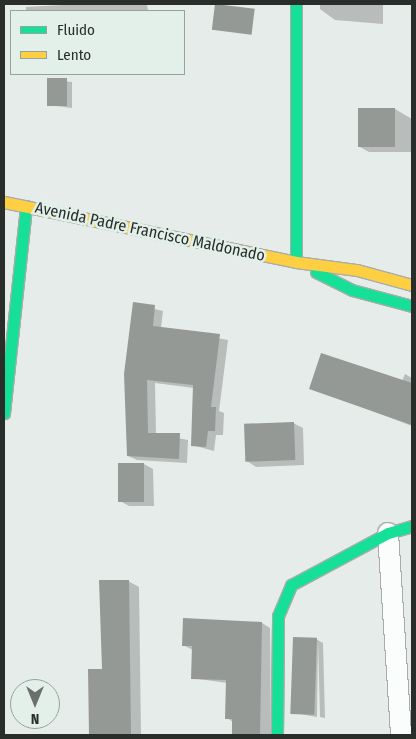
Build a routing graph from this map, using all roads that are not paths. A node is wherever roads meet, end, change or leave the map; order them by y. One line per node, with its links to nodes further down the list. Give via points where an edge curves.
1 (296, 4): 4 (street)
2 (4, 202): 3 (street, Avenida Padre Francisco Maldonado)
3 (26, 206): 4 (street, Avenida Padre Francisco Maldonado); 7 (street)
4 (296, 262): 5 (street, Avenida Padre Francisco Maldonado, via 358,270); 6 (street, Avenida Padre Francisco Maldonado, via 352,290)
5 (412, 285)
6 (412, 306)
7 (4, 413)
8 (412, 526): 9 (street)
9 (388, 533): 10 (street, via 291,585 278,616); 11 (street)
10 (277, 735)
11 (401, 735)

